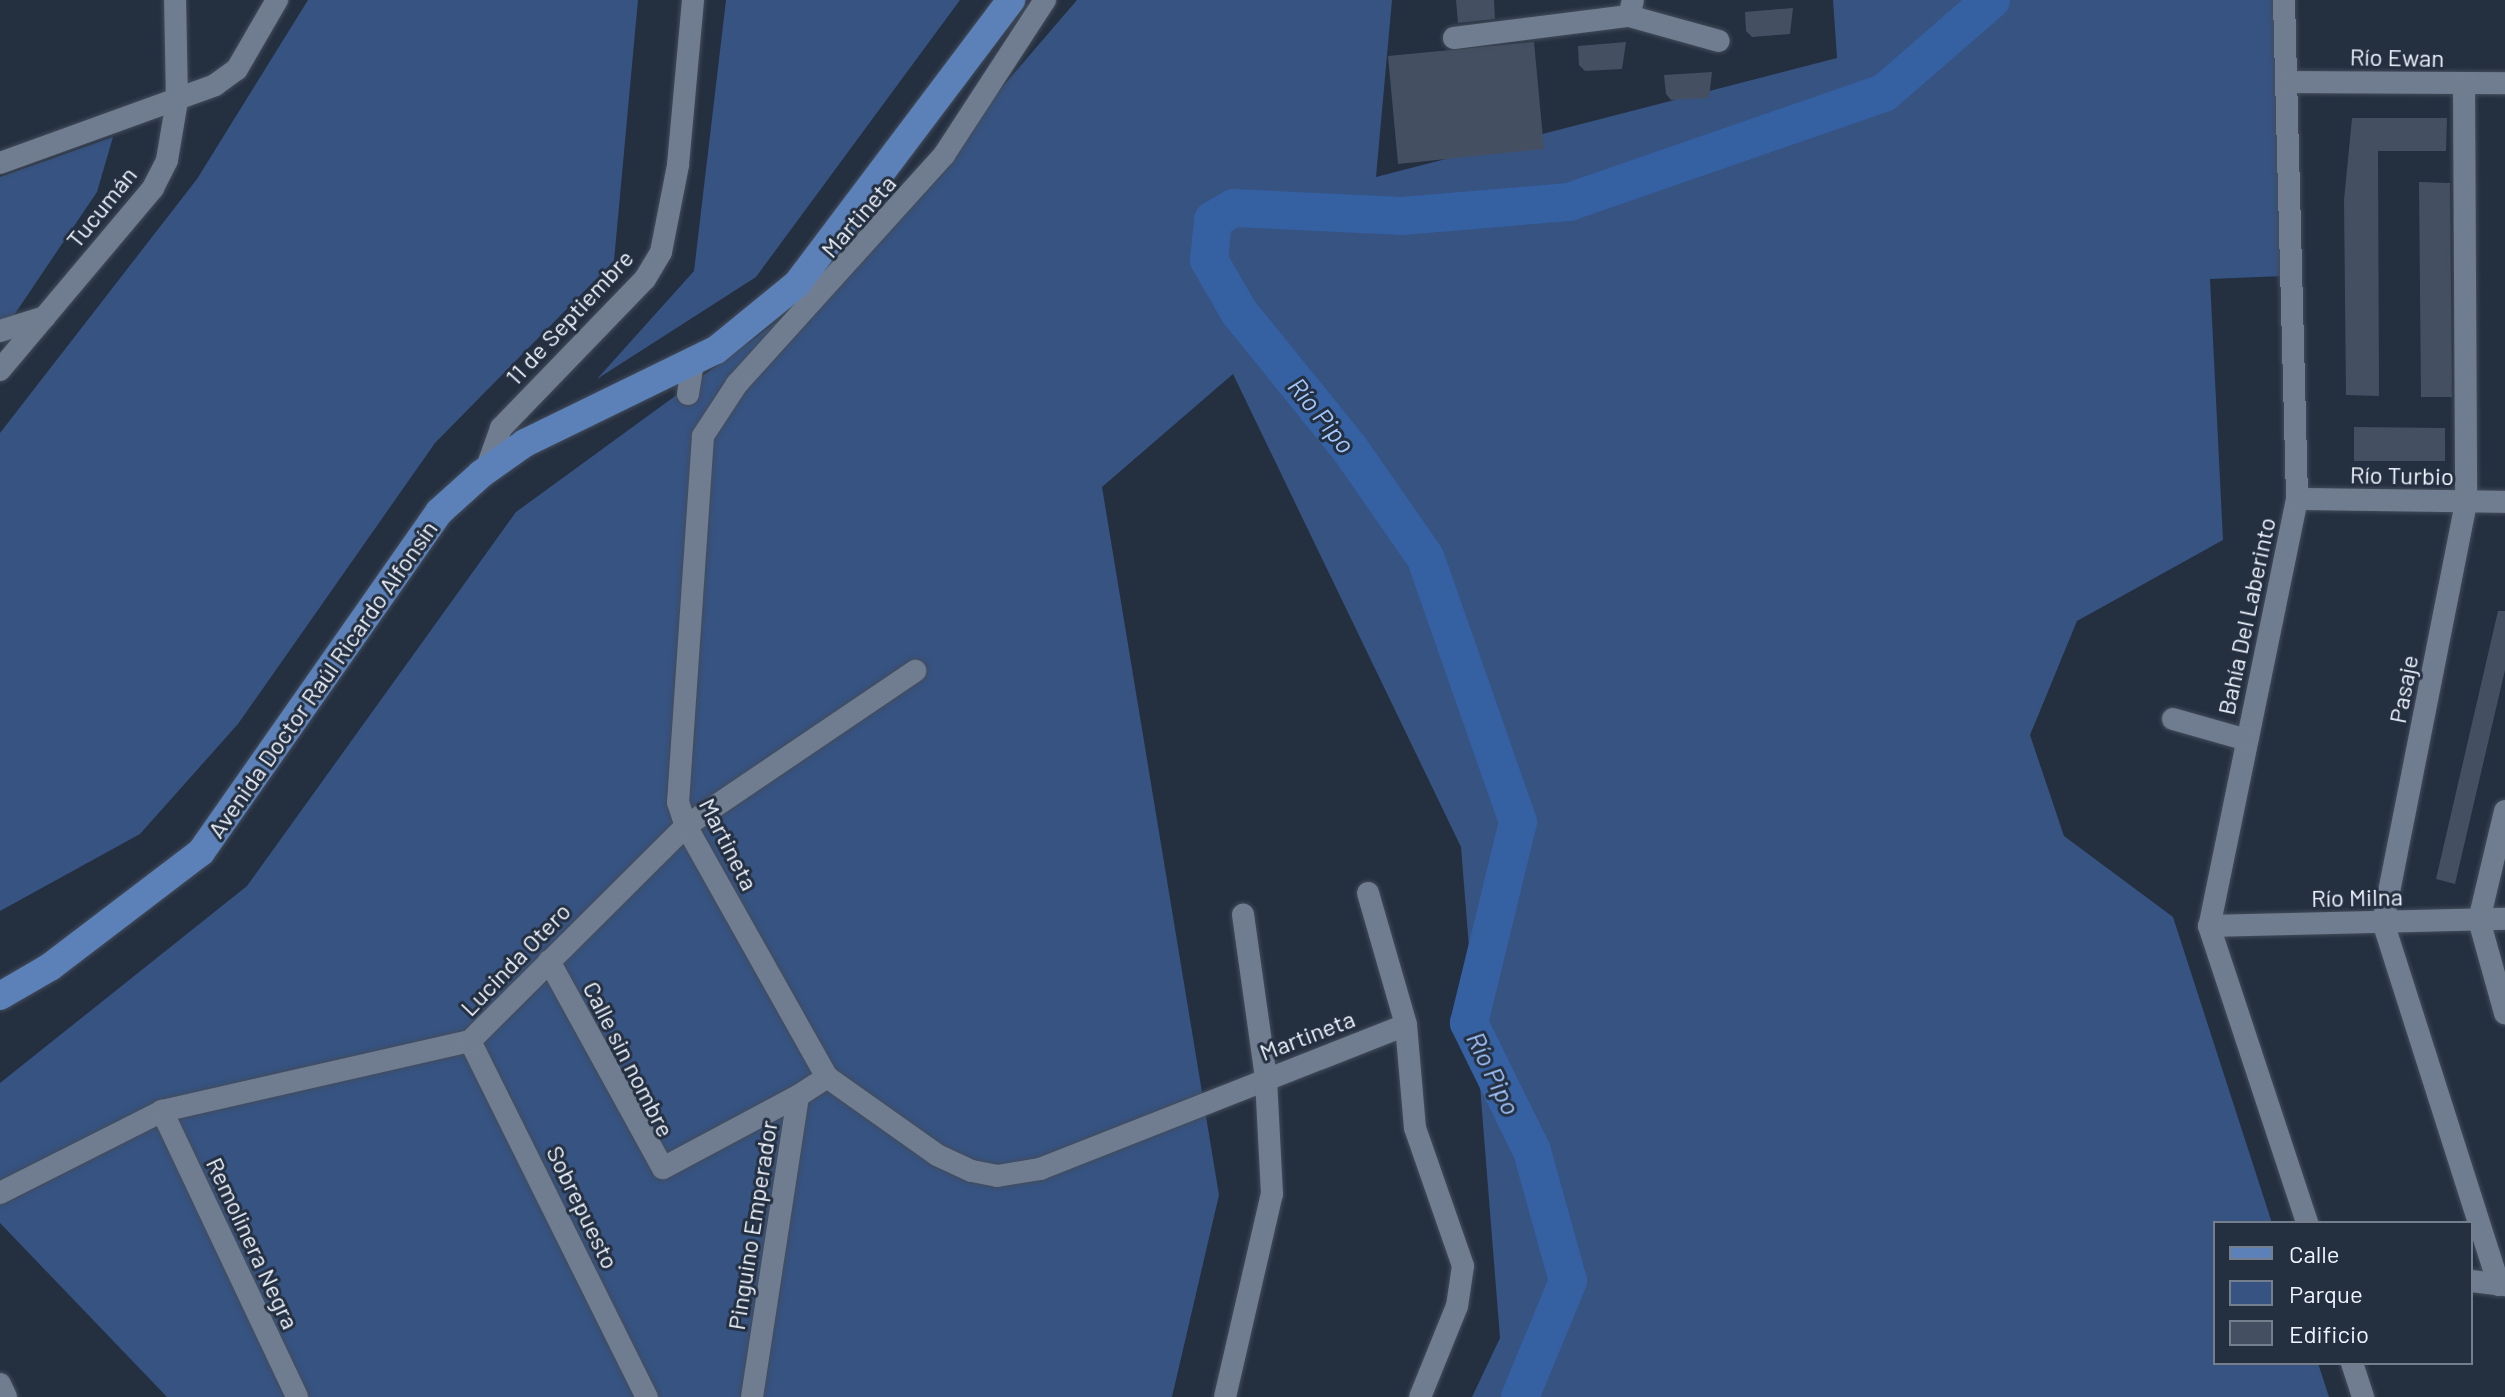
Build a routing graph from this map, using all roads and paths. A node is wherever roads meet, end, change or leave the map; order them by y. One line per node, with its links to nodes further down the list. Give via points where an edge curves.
1 (175, 0): 13 (street, Tucumán)
2 (277, 0): 13 (street, via 237,69)
3 (693, 0): 20 (street, 11 de Septiembre, via 678,165 661,252 645,279 501,428)
4 (1011, 0): 17 (main road, Avenida Doctor Raúl Ricardo Alfonsín, via 797,284 757,321)
5 (1045, 0): 28 (street, Martineta, via 944,155 737,384 703,436 678,802)
6 (2284, 0): 10 (street, Bahía Del Laberinto)
7 (1631, 8): 8 (street); 9 (street)
8 (1454, 38)
9 (1719, 41)
10 (2289, 82): 12 (street, Río Ewan); 21 (street, Bahía Del Laberinto)
11 (2505, 83): 12 (street, Río Ewan)
12 (2464, 84): 23 (street, Pasaje)
13 (177, 101): 14 (street); 15 (street, Tucumán, via 167,160 153,188)
14 (0, 163)
15 (45, 317): 16 (street); 18 (street, Tucumán)
16 (0, 331)
17 (693, 363): 19 (street); 20 (main road, Avenida Doctor Raúl Ricardo Alfonsín, via 525,443)
18 (0, 370)
19 (688, 394)
20 (486, 470): 36 (main road, Avenida Doctor Raúl Ricardo Alfonsín, via 439,512 201,852 50,967)
21 (2297, 499): 23 (street, Río Turbio); 26 (street, Bahía Del Laberinto)
22 (2505, 502): 23 (street, Río Turbio)
23 (2466, 503): 33 (street, Pasaje)
24 (915, 671): 28 (street, Lucinda Otero)
25 (2173, 719): 26 (street)
26 (2247, 740): 34 (street, Bahía Del Laberinto)
27 (2505, 811): 32 (street)
28 (686, 826): 35 (street, Lucinda Otero); 40 (street, Martineta)
29 (1368, 893): 38 (street)
30 (1243, 915): 41 (street)
31 (2505, 919): 32 (street, Río Milna)
32 (2479, 920): 33 (street, Río Milna); 37 (street)
33 (2383, 922): 34 (street, Río Milna); 47 (street, Pasaje)
34 (2209, 926): 45 (street, Bahía Del Laberinto)
35 (549, 961): 39 (street, Lucinda Otero); 42 (street, Calle sin nombre, via 663,1168)
36 (0, 996)
37 (2505, 1013)
38 (1406, 1025): 41 (street, Martineta); 55 (street, via 1415,1128 1463,1266 1457,1306)
39 (470, 1041): 43 (street, Lucinda Otero); 52 (street, Sobrepuesto)
40 (827, 1077): 41 (street, Martineta, via 937,1155 997,1176 1040,1169); 42 (street, Pinguino Emperador)
41 (1266, 1078): 54 (street, via 1272,1194 1267,1240)
42 (798, 1096): 53 (street, Pinguino Emperador)
43 (162, 1111): 44 (street, Lucinda Otero); 51 (street, Remolinera Negra)
44 (0, 1193)
45 (2306, 1221)
46 (2473, 1281): 47 (street)
47 (2502, 1285)
48 (2353, 1365): 56 (street)
49 (0, 1384): 50 (street)
50 (6, 1397)
51 (297, 1397)
52 (647, 1397)
53 (752, 1397)
54 (1225, 1397)
55 (1420, 1397)
56 (2363, 1397)

